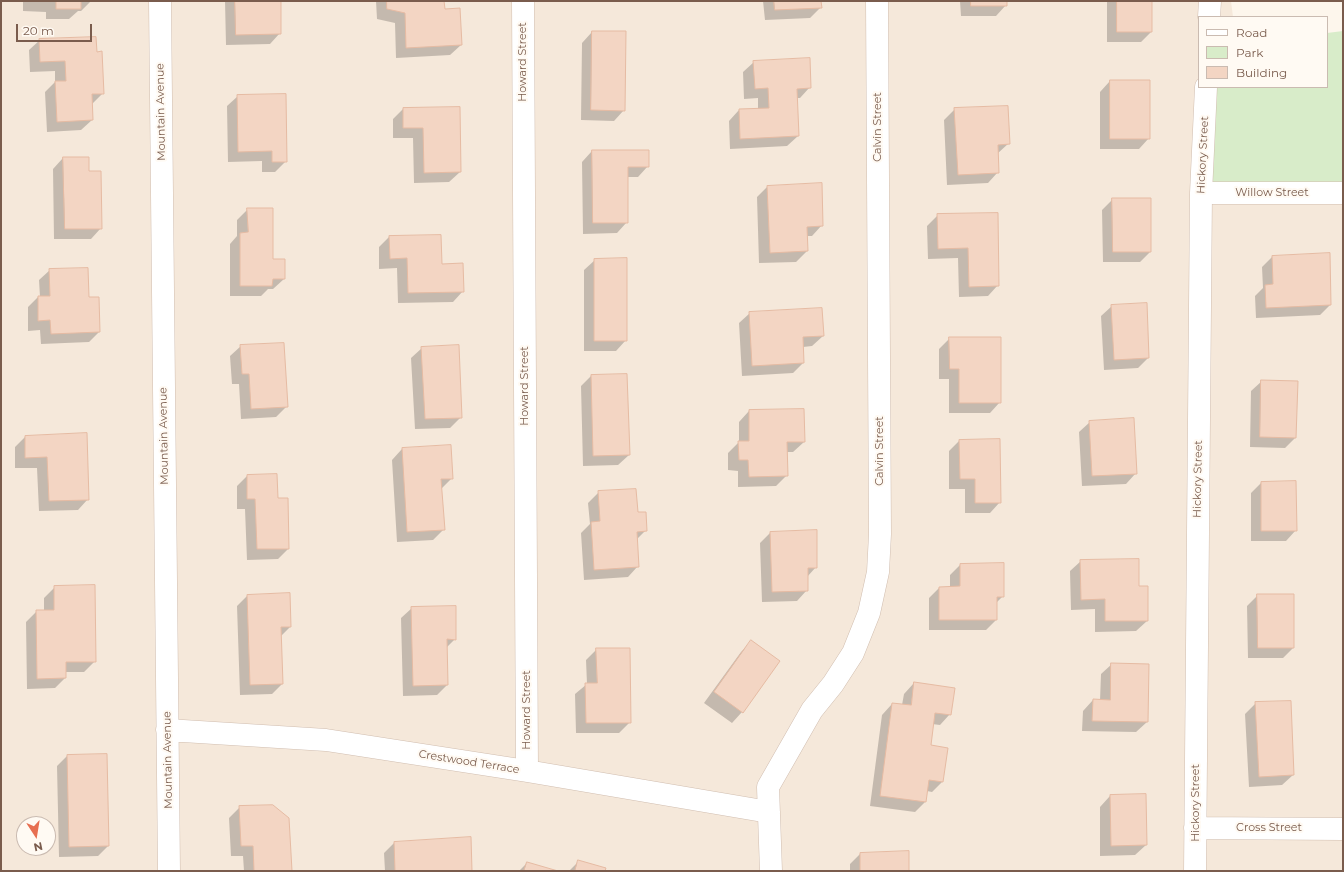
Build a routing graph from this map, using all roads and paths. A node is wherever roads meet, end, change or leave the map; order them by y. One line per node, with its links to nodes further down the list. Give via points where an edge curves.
1 (160, 1): 9 (street, Mountain Avenue)
2 (523, 1): 10 (street, Howard Street)
3 (877, 1): 11 (street, Calvin Street, via 880,534 878,572 869,614 854,653 812,710 768,787)
4 (1210, 1): 5 (street)
5 (1209, 16)
6 (1206, 88): 7 (street, Hickory Street)
7 (1201, 193): 8 (street, Willow Street); 12 (street, Hickory Street)
8 (1343, 193)
9 (167, 730): 10 (street, Crestwood Terrace, via 326,740); 14 (street, Mountain Avenue)
10 (527, 771): 11 (street, Crestwood Terrace)
11 (769, 812): 15 (street, Calvin Street)
12 (1195, 828): 13 (street, Cross Street); 16 (street, Hickory Street)
13 (1343, 828)
14 (169, 871)
15 (771, 871)
16 (1195, 871)

